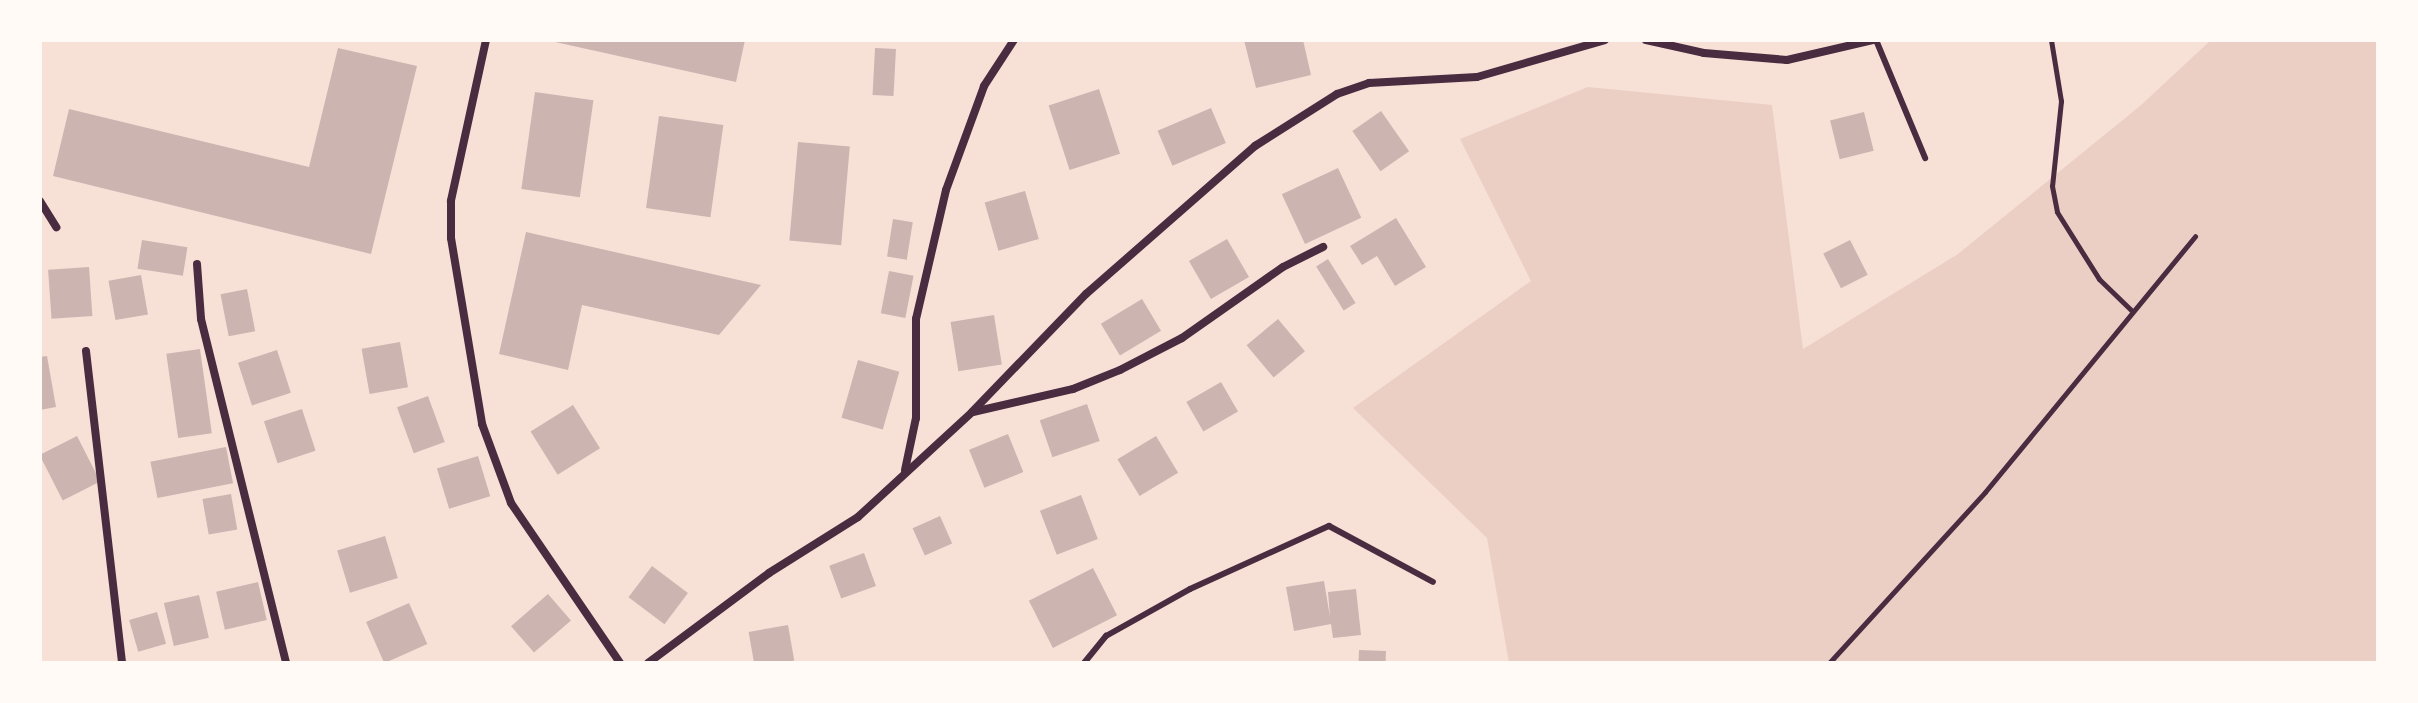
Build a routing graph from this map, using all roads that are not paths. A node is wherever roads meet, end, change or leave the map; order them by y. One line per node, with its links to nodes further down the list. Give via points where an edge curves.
1 (476, 40): 6 (street)
2 (1014, 40): 14 (street, via 984,86 946,190 916,319 916,418)
3 (1605, 40): 13 (street, via 1477,77 1369,83 1337,94 1237,160 1200,200 1086,294)
4 (1646, 40): 5 (street, via 1704,53 1787,60)
5 (1874, 40): 7 (lane)
6 (484, 44): 18 (street, via 451,201 451,238 482,424 511,503)
7 (1925, 158)
8 (40, 201): 9 (street)
9 (56, 227)
10 (1323, 247): 13 (street, via 1283,267 1182,338 1120,370 1073,389)
11 (197, 264): 17 (street, via 201,319)
12 (86, 351): 16 (street)
13 (972, 412): 14 (street)
14 (904, 471): 19 (street, via 858,517 769,573)
15 (1433, 582): 20 (lane, via 1329,526 1178,596 1106,636)
16 (122, 663)
17 (286, 663)
18 (620, 663)
19 (648, 663)
20 (1084, 663)

